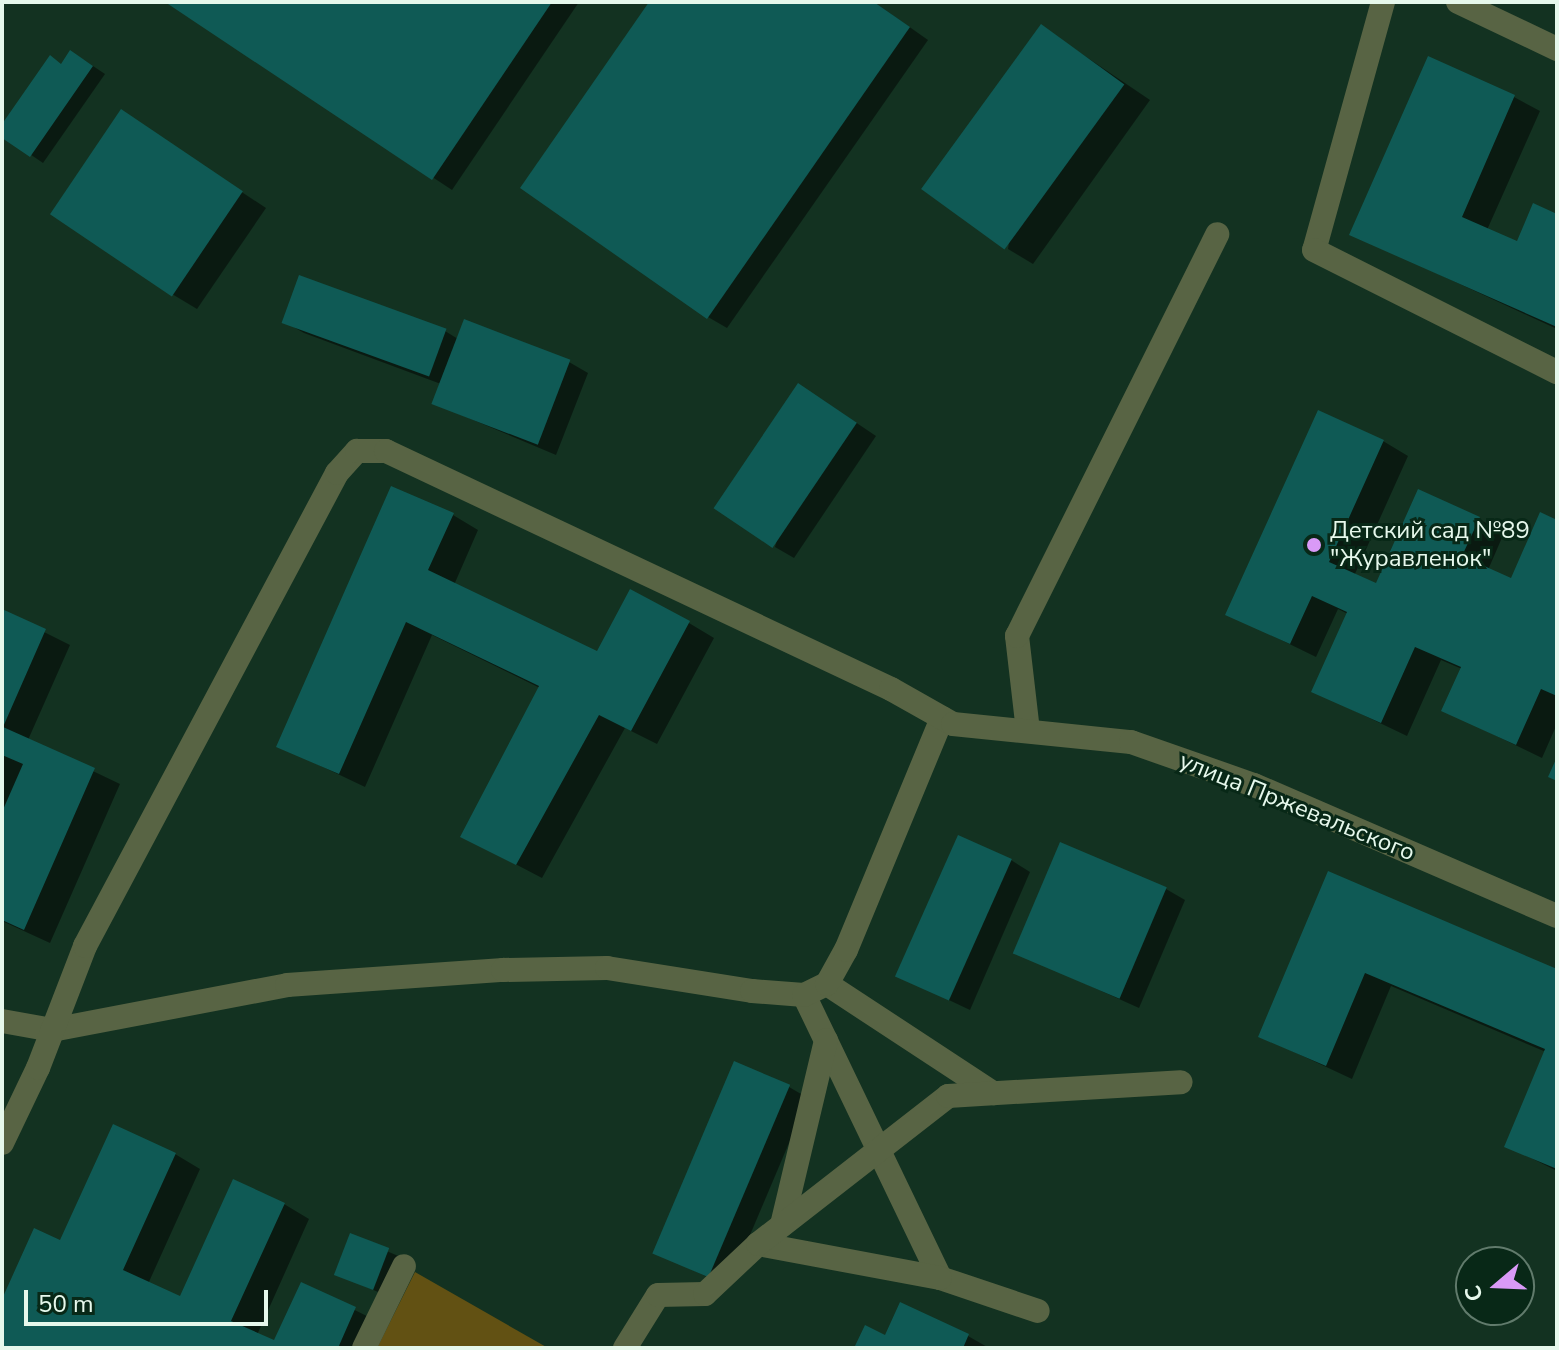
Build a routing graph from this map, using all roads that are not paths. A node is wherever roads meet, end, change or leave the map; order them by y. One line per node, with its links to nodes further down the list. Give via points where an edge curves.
1 (1383, 2): 5 (street, via 1314,250)
2 (1458, 2): 3 (street)
3 (1557, 49)
4 (1217, 234): 7 (street, via 1017,636)
5 (1557, 372)
6 (942, 718): 7 (street, улица Пржевальского, via 953,724); 9 (street); 12 (street, улица Пржевальского, via 891,689 386,451 357,451 337,473 85,946)
7 (1028, 731): 8 (street, улица Пржевальского, via 1131,742 1227,775)
8 (1557, 916)
9 (827, 984): 10 (street); 15 (street)
10 (804, 995): 12 (street, via 607,968 503,970 287,985); 13 (street)
11 (2, 1021): 12 (street)
12 (52, 1030): 16 (street, улица Пржевальского)
13 (826, 1040): 17 (street); 18 (street)
14 (1181, 1082): 15 (street)
15 (993, 1093): 17 (street, via 948,1096)
16 (2, 1143)
17 (878, 1148): 18 (street); 21 (street)
18 (782, 1225): 19 (street)
19 (758, 1244): 21 (street); 24 (street, via 705,1294 658,1295)
20 (404, 1266): 23 (street)
21 (940, 1278): 22 (street)
22 (1038, 1311)
23 (364, 1348)
24 (625, 1348)

